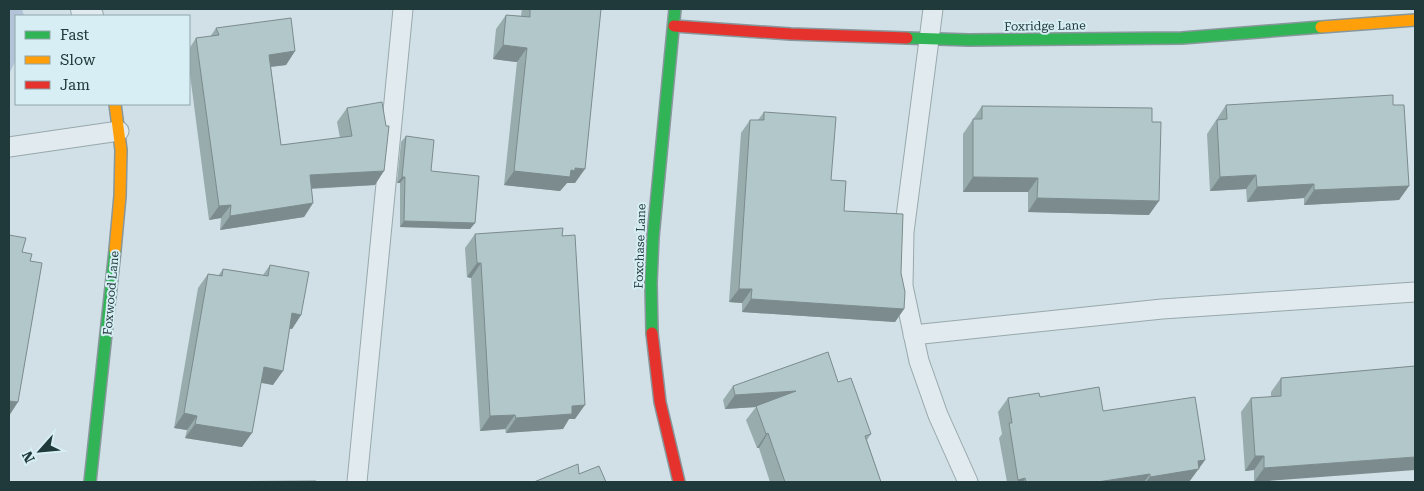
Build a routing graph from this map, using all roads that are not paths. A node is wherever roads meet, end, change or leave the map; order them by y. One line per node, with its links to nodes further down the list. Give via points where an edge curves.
1 (402, 9): 13 (lane)
2 (676, 9): 5 (street, Foxchase Lane)
3 (933, 9): 6 (lane)
4 (1415, 20): 6 (street, Foxridge Lane, via 1182,38)
5 (674, 26): 6 (street, Foxridge Lane, via 791,34); 14 (street, Foxchase Lane, via 654,226 652,303 656,374 667,441)
6 (930, 38): 11 (lane, via 904,232 904,286)
7 (115, 105): 8 (street, Foxwood Lane)
8 (119, 132): 9 (lane); 12 (street, Foxwood Lane, via 120,196)
9 (9, 147)
10 (1415, 292): 11 (lane, via 1162,309)
11 (913, 335): 15 (lane, via 938,416)
12 (90, 482)
13 (358, 482)
14 (679, 482)
15 (968, 482)

